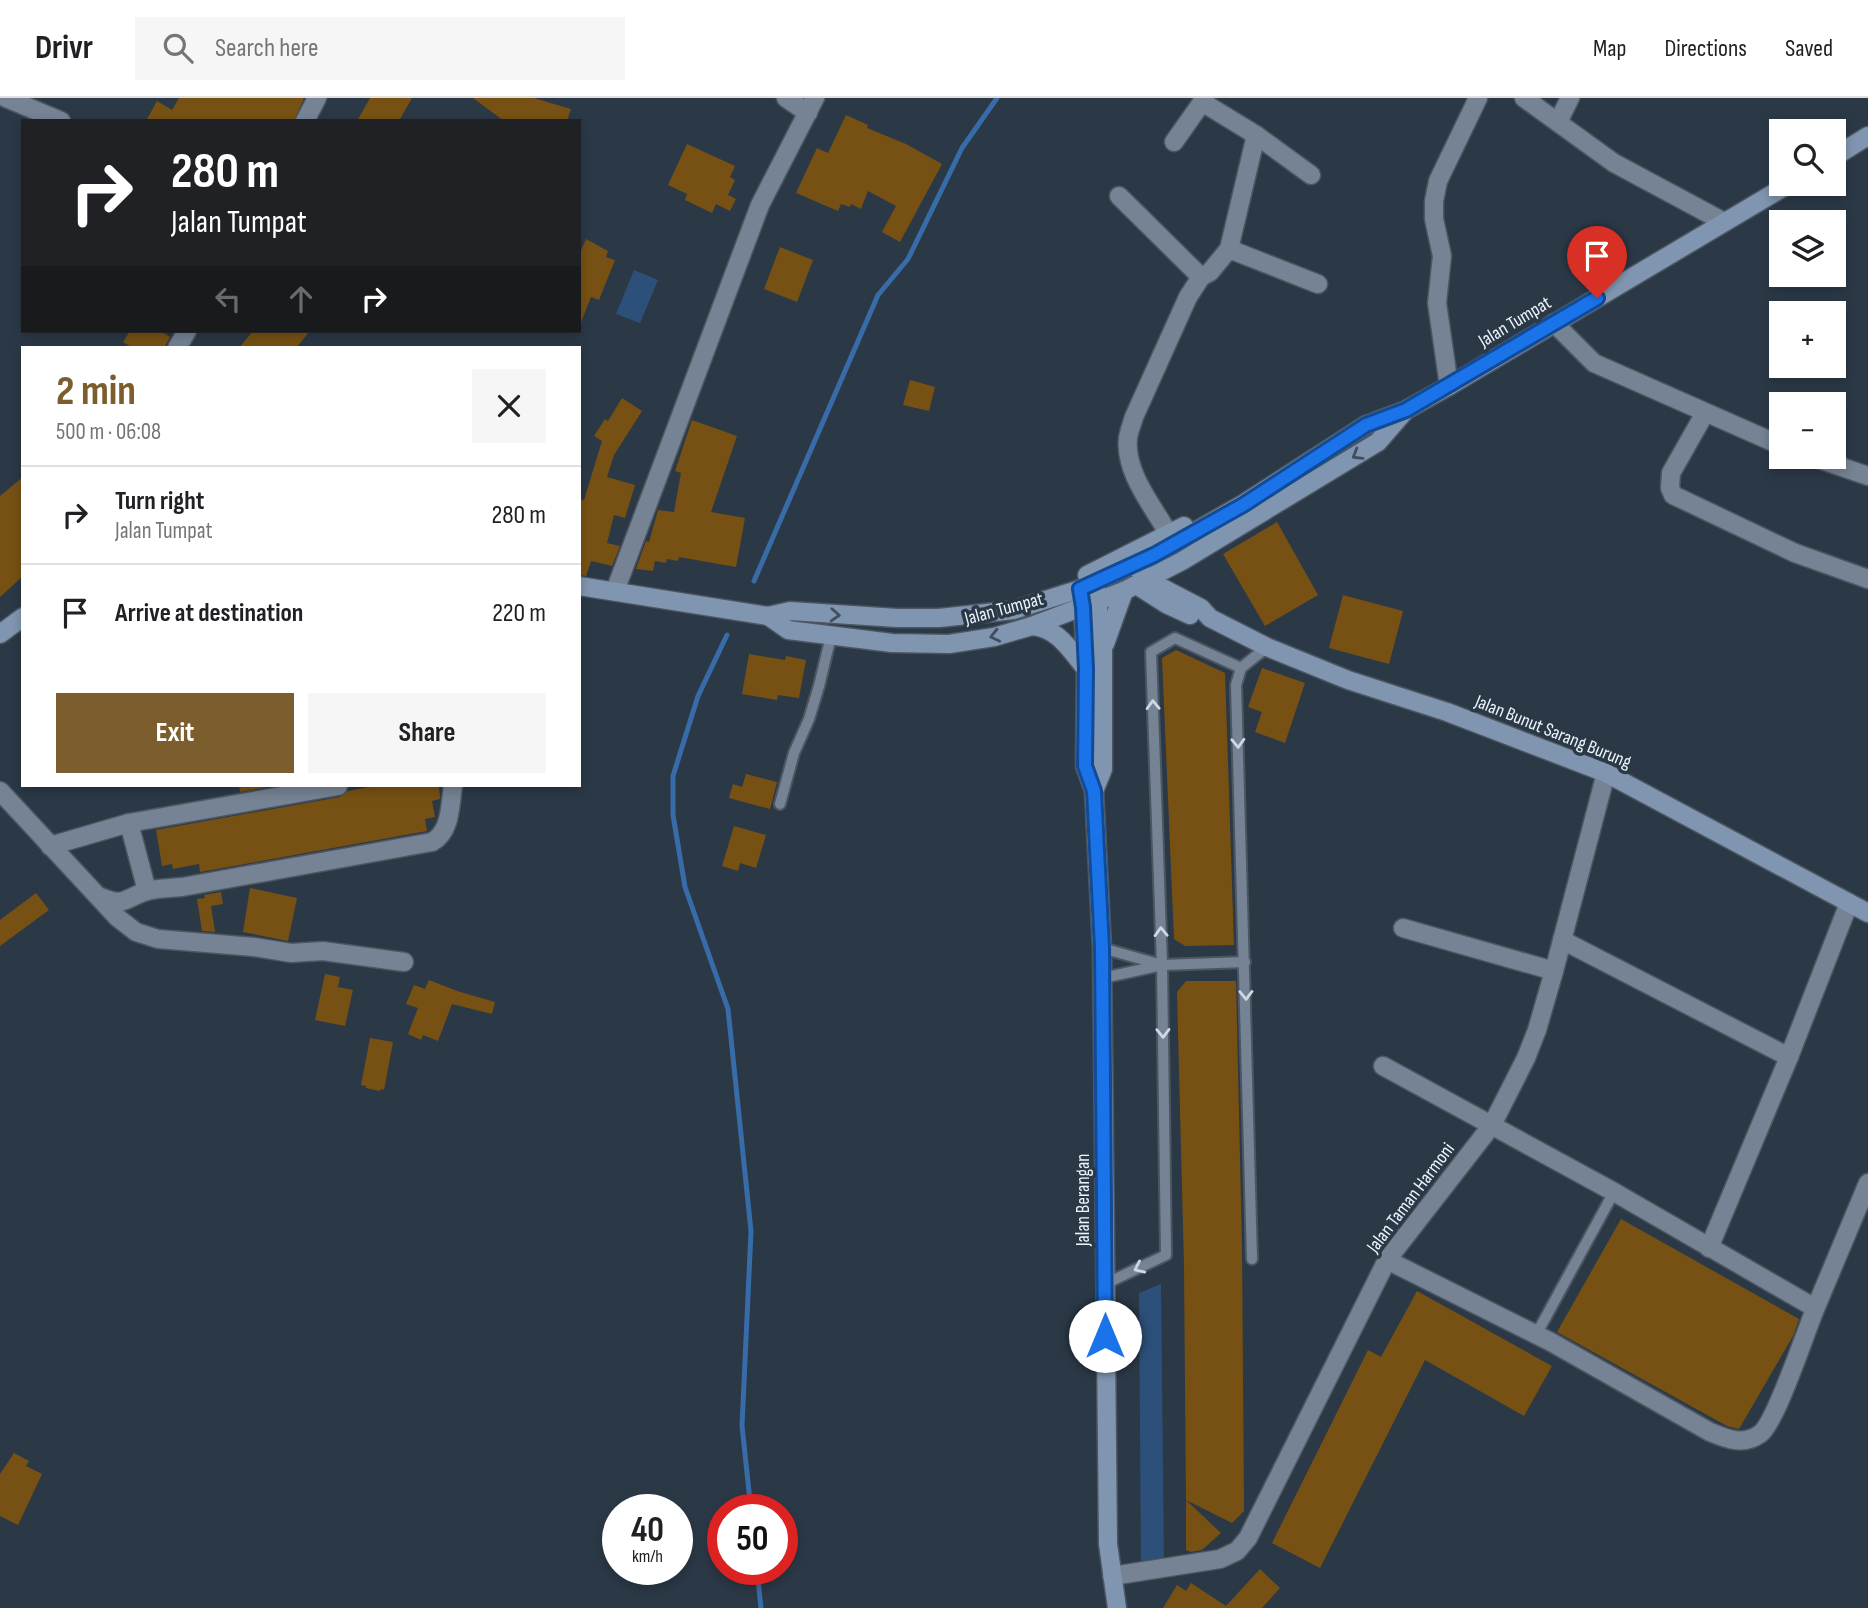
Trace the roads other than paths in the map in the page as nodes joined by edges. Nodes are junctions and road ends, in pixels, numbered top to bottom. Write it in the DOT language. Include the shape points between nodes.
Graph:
graph roads {
  1 [pos="6,98"];
  2 [pos="317,98"];
  3 [pos="786,98"];
  4 [pos="1478,98"];
  5 [pos="1524,98"];
  6 [pos="1570,98"];
  7 [pos="1204,100"];
  8 [pos="811,105"];
  9 [pos="56,119"];
  10 [pos="306,119"];
  11 [pos="1558,122"];
  12 [pos="1256,135"];
  13 [pos="1868,136"];
  14 [pos="1174,142"];
  15 [pos="1846,150"];
  16 [pos="1311,175"];
  17 [pos="1119,196"];
  18 [pos="1769,196"];
  19 [pos="1724,222"];
  20 [pos="1229,249"];
  21 [pos="1201,277"];
  22 [pos="1318,284"];
  23 [pos="1554,323"];
  24 [pos="1449,386"];
  25 [pos="1406,410"];
  26 [pos="1705,413"];
  27 [pos="1769,440"];
  28 [pos="1846,468"];
  29 [pos="1868,476"];
  30 [pos="1243,505"];
  31 [pos="1168,533"];
  32 [pos="1172,566"];
  33 [pos="1129,567"];
  34 [pos="1868,579"];
  35 [pos="1136,585"];
  36 [pos="581,586"];
  37 [pos="615,591"];
  38 [pos="1089,595"];
  39 [pos="1180,598"];
  40 [pos="1014,610"];
  41 [pos="768,616"];
  42 [pos="21,618"];
  43 [pos="1210,618"];
  44 [pos="1032,626"];
  45 [pos="0,634"];
  46 [pos="831,636"];
  47 [pos="1268,647"];
  48 [pos="1103,651"];
  49 [pos="1241,668"];
  50 [pos="1086,669"];
  51 [pos="1606,773"];
  52 [pos="332,787"];
  53 [pos="453,787"];
  54 [pos="0,791"];
  55 [pos="1094,791"];
  56 [pos="780,804"];
  57 [pos="129,823"];
  58 [pos="50,846"];
  59 [pos="147,891"];
  60 [pos="96,895"];
  61 [pos="1849,903"];
  62 [pos="1868,913"];
  63 [pos="1403,928"];
  64 [pos="1562,940"];
  65 [pos="1102,948"];
  66 [pos="404,962"];
  67 [pos="1245,962"];
  68 [pos="1162,965"];
  69 [pos="1554,971"];
  70 [pos="1103,978"];
  71 [pos="1788,1057"];
  72 [pos="1383,1066"];
  73 [pos="1492,1125"];
  74 [pos="1868,1183"];
  75 [pos="1614,1192"];
  76 [pos="1709,1248"];
  77 [pos="1252,1259"];
  78 [pos="1387,1260"];
  79 [pos="1105,1284"];
  80 [pos="1815,1308"];
  81 [pos="1536,1335"];
  82 [pos="1112,1576"];
  83 [pos="1117,1608"];
  1 -- 9 [label="street"];
  2 -- 10 [label="street"];
  3 -- 8 [label="street"];
  4 -- 24 [label="street" via="1438,181 1434,201 1442,256 1437,303"];
  5 -- 11 [label="street"];
  6 -- 11 [label="street"];
  7 -- 12 [label="street"];
  7 -- 14 [label="street"];
  8 -- 37 [label="street" via="760,205"];
  11 -- 19 [label="street" via="1614,163"];
  12 -- 16 [label="street"];
  12 -- 20 [label="street"];
  13 -- 15 [label="main road"];
  17 -- 21 [label="street"];
  18 -- 19 [label="main road, Jalan Tumpat"];
  19 -- 23 [label="main road, Jalan Tumpat"];
  20 -- 21 [label="street"];
  20 -- 22 [label="street"];
  21 -- 31 [label="street" via="1170,333 1128,438 1134,473"];
  23 -- 24 [label="main road, Jalan Tumpat"];
  23 -- 26 [label="street" via="1594,363"];
  24 -- 25 [label="main road, Jalan Tumpat"];
  25 -- 30 [label="main road, Jalan Tumpat" via="1366,425"];
  25 -- 32 [label="main road, Jalan Tumpat, one-way" via="1378,442"];
  26 -- 27 [label="street"];
  26 -- 34 [label="street" via="1671,473 1673,495 1795,553"];
  28 -- 29 [label="street"];
  30 -- 31 [label="main road"];
  30 -- 33 [label="main road, Jalan Tumpat"];
  31 -- 40 [label="main road"];
  32 -- 35 [label="main road, Jalan Tumpat"];
  32 -- 39 [label="main road" via="1172,589"];
  33 -- 35 [label="main road, Jalan Bunut Sarang Burung"];
  33 -- 38 [label="main road, Jalan Tumpat"];
  35 -- 38 [label="main road, Jalan Tumpat"];
  35 -- 39 [label="main road, Jalan Bunut Sarang Burung"];
  35 -- 43 [label="main road, Jalan Bunut Sarang Burung" via="1197,618"];
  35 -- 48 [label="main road"];
  36 -- 37 [label="main road, Jalan Tumpat"];
  37 -- 41 [label="main road, Jalan Tumpat"];
  38 -- 40 [label="main road, Jalan Tumpat"];
  38 -- 44 [label="main road, Jalan Tumpat"];
  38 -- 48 [label="main road, Jalan Berangan"];
  38 -- 50 [label="main road, Jalan Berangan"];
  39 -- 43 [label="main road, Jalan Bunut Sarang Burung"];
  41 -- 40 [label="main road, Jalan Tumpat, one-way" via="790,611 939,618"];
  41 -- 46 [label="main road, Jalan Tumpat" via="788,630"];
  42 -- 45 [label="main road"];
  43 -- 47 [label="main road, Jalan Bunut Sarang Burung"];
  44 -- 46 [label="main road, Jalan Tumpat, one-way" via="948,644"];
  44 -- 50 [label="main road" via="1045,627 1063,641"];
  46 -- 56 [label="lane"];
  47 -- 49 [label="lane"];
  47 -- 51 [label="main road, Jalan Bunut Sarang Burung"];
  48 -- 55 [label="main road, Jalan Berangan" via="1102,769"];
  49 -- 67 [label="lane, one-way" via="1236,685"];
  68 -- 49 [label="lane, one-way" via="1151,652 1175,638"];
  50 -- 55 [label="main road, Jalan Berangan" via="1085,766"];
  51 -- 61 [label="main road, Jalan Bunut Sarang Burung"];
  51 -- 64 [label="street, Jalan Taman Harmoni"];
  52 -- 57 [label="street"];
  53 -- 59 [label="street" via="443,834 432,842"];
  54 -- 58 [label="street"];
  55 -- 65 [label="main road, Jalan Berangan"];
  57 -- 58 [label="street"];
  57 -- 59 [label="street"];
  58 -- 60 [label="street"];
  59 -- 60 [label="street" via="124,903"];
  60 -- 66 [label="street" via="144,936"];
  61 -- 62 [label="main road, Jalan Bunut Sarang Burung"];
  61 -- 71 [label="street"];
  63 -- 69 [label="street"];
  64 -- 69 [label="street, Jalan Taman Harmoni"];
  64 -- 71 [label="street"];
  65 -- 68 [label="lane"];
  65 -- 70 [label="main road, Jalan Berangan"];
  67 -- 68 [label="lane"];
  67 -- 77 [label="lane, one-way"];
  68 -- 70 [label="lane"];
  68 -- 79 [label="lane, one-way" via="1166,1255"];
  69 -- 73 [label="street, Jalan Taman Harmoni" via="1526,1058"];
  70 -- 79 [label="main road, Jalan Berangan"];
  71 -- 76 [label="street"];
  72 -- 73 [label="street"];
  73 -- 75 [label="street"];
  73 -- 78 [label="street, Jalan Taman Harmoni"];
  74 -- 80 [label="street"];
  75 -- 76 [label="street"];
  75 -- 81 [label="lane"];
  76 -- 80 [label="street"];
  78 -- 81 [label="street"];
  78 -- 82 [label="street, Jalan Taman Harmoni" via="1248,1538 1220,1559"];
  79 -- 82 [label="main road, Jalan Berangan"];
  80 -- 81 [label="street" via="1777,1406 1763,1432 1747,1441 1710,1432"];
  82 -- 83 [label="main road, Jalan Berangan"];
}
